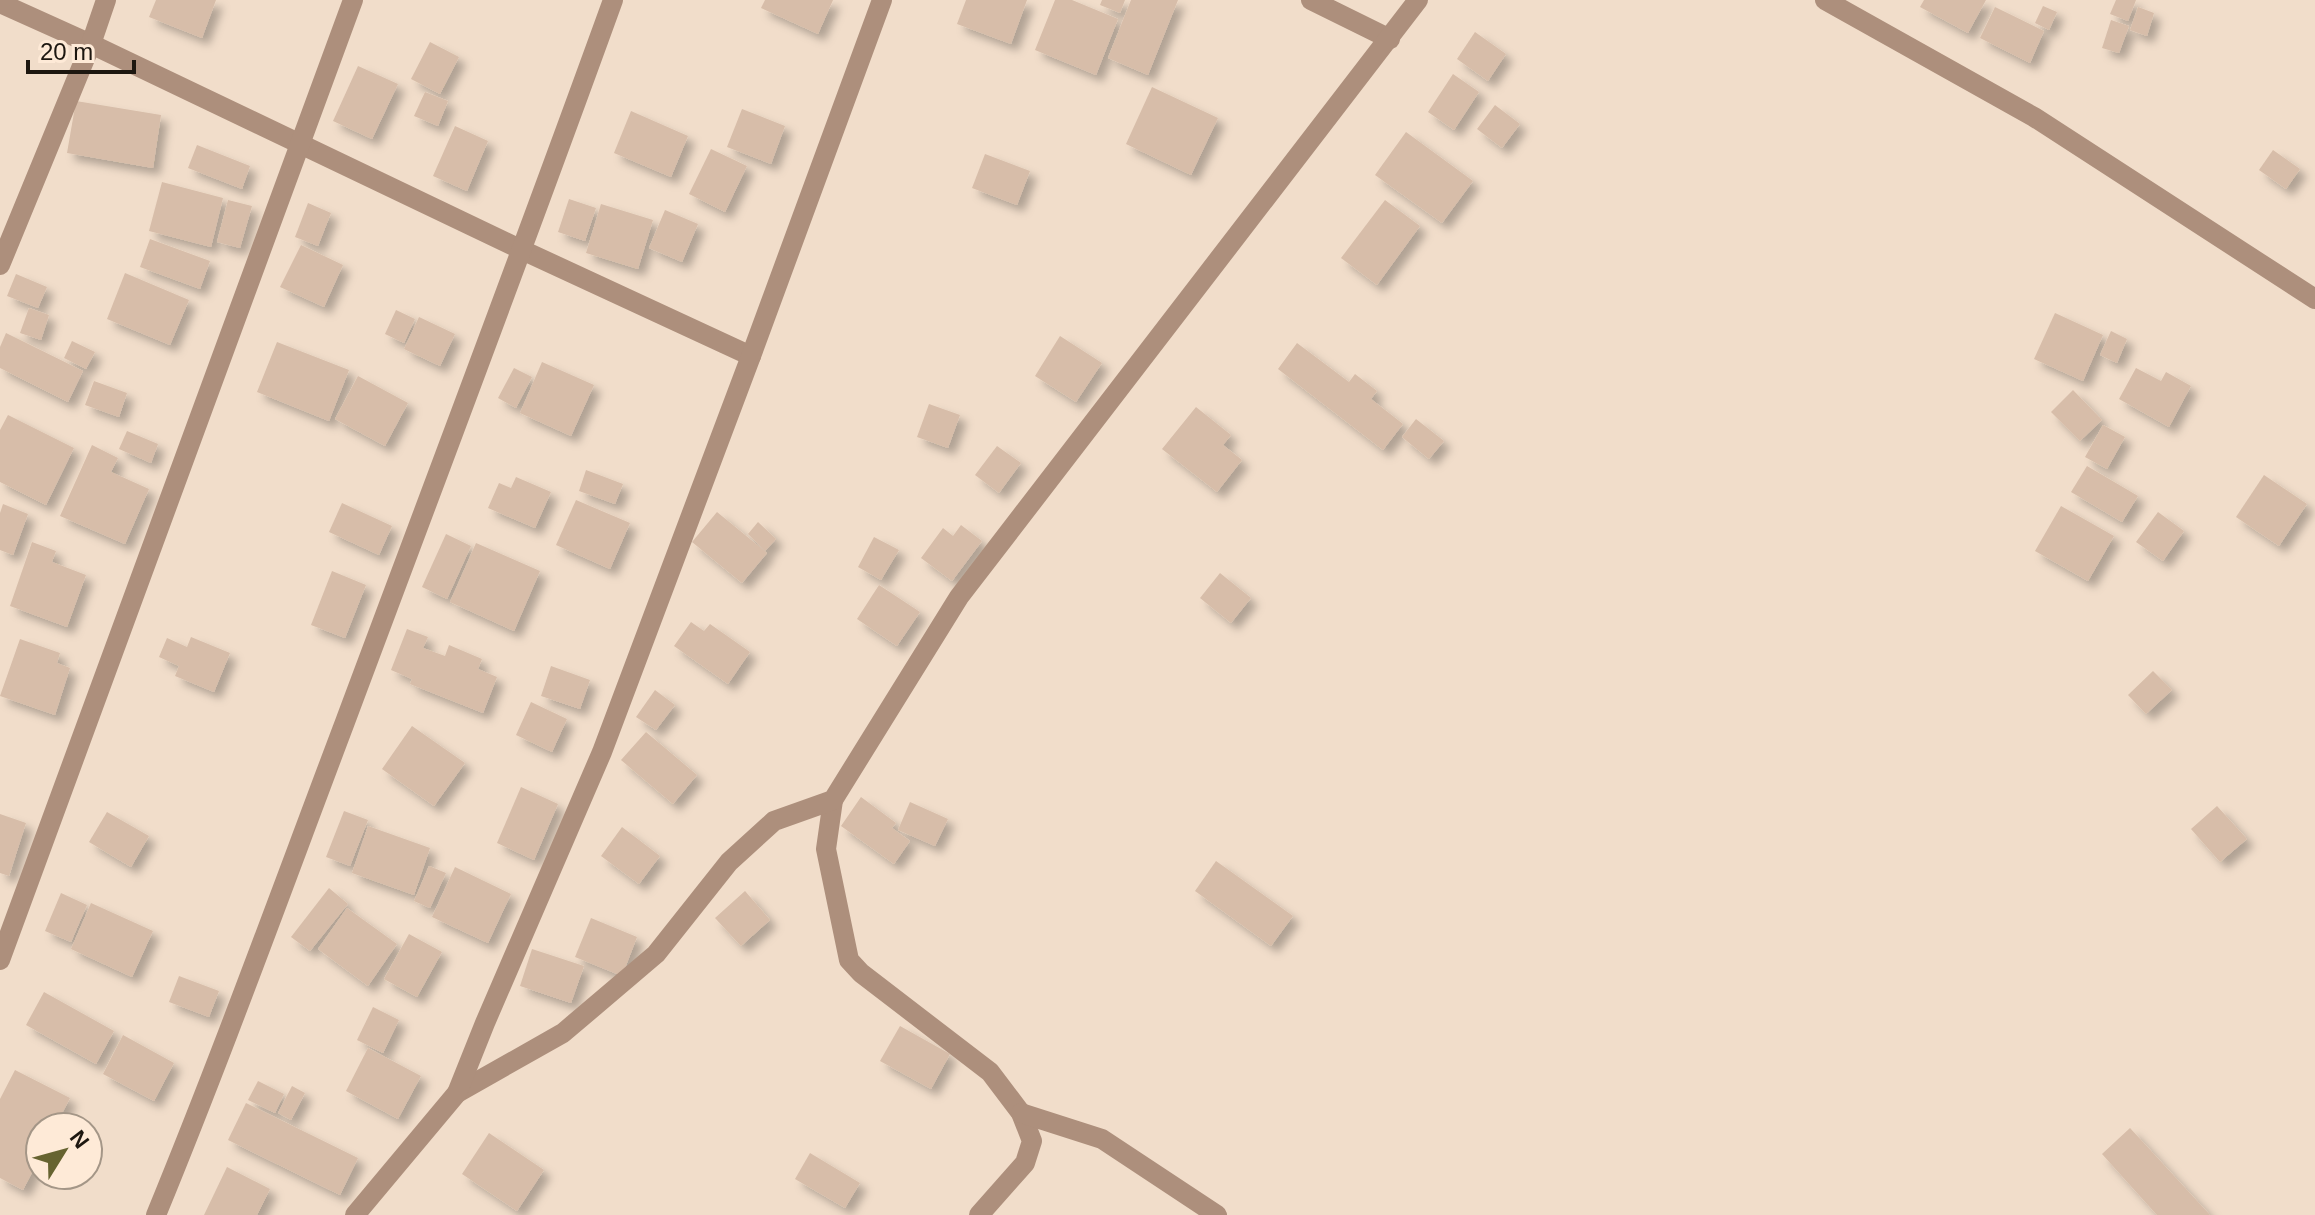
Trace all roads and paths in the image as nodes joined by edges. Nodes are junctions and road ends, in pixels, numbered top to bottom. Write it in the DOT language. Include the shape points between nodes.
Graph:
graph roads {
  1 [pos="106,0"];
  2 [pos="353,0"];
  3 [pos="613,0"];
  4 [pos="882,0"];
  5 [pos="1311,0"];
  6 [pos="1418,0"];
  7 [pos="1825,0"];
  8 [pos="0,3"];
  9 [pos="1390,39"];
  10 [pos="91,44"];
  11 [pos="300,144"];
  12 [pos="522,250"];
  13 [pos="0,265"];
  14 [pos="2315,299"];
  15 [pos="751,356"];
  16 [pos="833,800"];
  17 [pos="0,960"];
  18 [pos="457,1093"];
  19 [pos="1021,1113"];
  20 [pos="156,1215"];
  21 [pos="355,1215"];
  22 [pos="979,1215"];
  23 [pos="1217,1215"];
  1 -- 10 [label="street"];
  2 -- 11 [label="street"];
  3 -- 12 [label="street"];
  4 -- 15 [label="street"];
  5 -- 9 [label="street"];
  6 -- 9 [label="street"];
  7 -- 14 [label="street" via="2034,117"];
  8 -- 10 [label="street"];
  9 -- 16 [label="street" via="959,597"];
  10 -- 11 [label="street"];
  10 -- 13 [label="street"];
  11 -- 12 [label="street"];
  11 -- 17 [label="street"];
  12 -- 15 [label="street"];
  12 -- 20 [label="street"];
  15 -- 18 [label="street" via="602,752"];
  16 -- 18 [label="street" via="774,821 729,862 656,954 563,1033"];
  16 -- 19 [label="street" via="826,849 849,960 990,1072"];
  18 -- 21 [label="street"];
  19 -- 22 [label="street" via="1032,1141 1025,1163"];
  19 -- 23 [label="street" via="1102,1139"];
}
